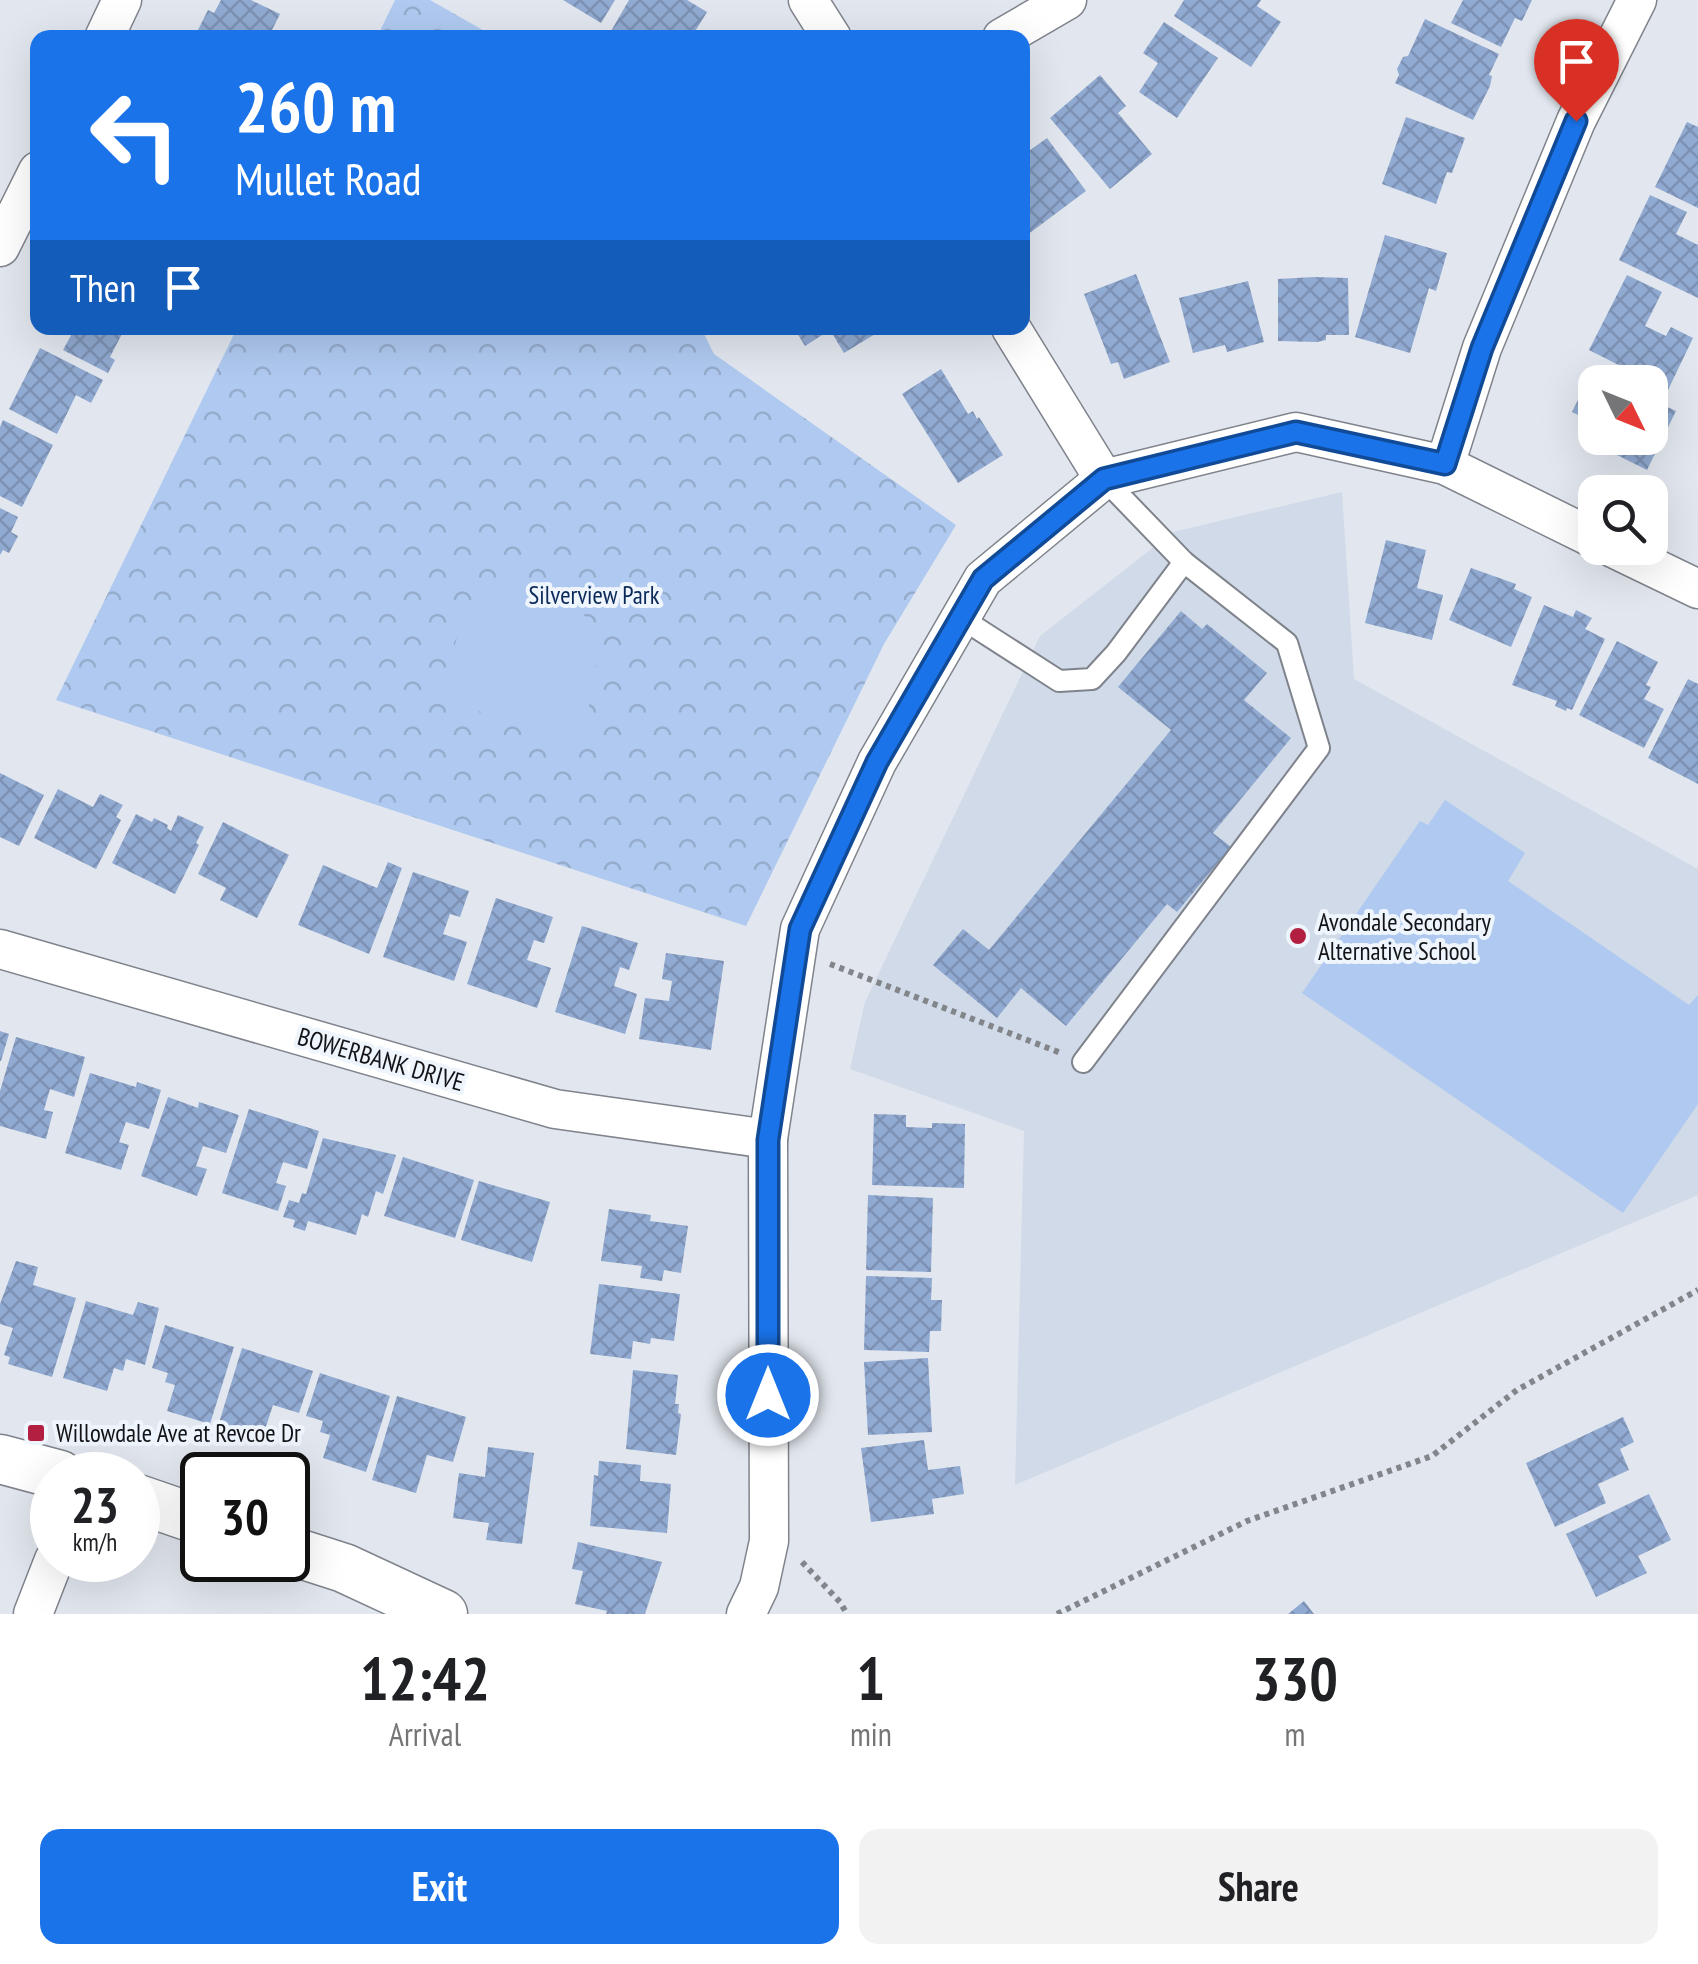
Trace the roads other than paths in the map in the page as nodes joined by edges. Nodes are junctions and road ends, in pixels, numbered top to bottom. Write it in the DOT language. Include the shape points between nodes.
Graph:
graph roads {
  1 [pos="122,0"];
  2 [pos="808,0"];
  3 [pos="1067,0"];
  4 [pos="1636,0"];
  5 [pos="108,30"];
  6 [pos="827,30"];
  7 [pos="1016,30"];
  8 [pos="30,187"];
  9 [pos="0,247"];
  10 [pos="1015,335"];
  11 [pos="1445,464"];
  12 [pos="1104,479"];
  13 [pos="1578,530"];
  14 [pos="1184,562"];
  15 [pos="1647,565"];
  16 [pos="1698,590"];
  17 [pos="961,618"];
  18 [pos="0,949"];
  19 [pos="1083,1062"];
  20 [pos="768,1140"];
  21 [pos="0,1458"];
  22 [pos="30,1466"];
  23 [pos="310,1557"];
  24 [pos="45,1582"];
  25 [pos="33,1614"];
  26 [pos="444,1614"];
  27 [pos="746,1614"];
  1 -- 5 [label="street"];
  2 -- 6 [label="street"];
  3 -- 7 [label="street"];
  4 -- 11 [label="street" via="1576,121 1482,348"];
  8 -- 9 [label="street"];
  10 -- 12 [label="street"];
  11 -- 12 [label="street" via="1296,432"];
  11 -- 13 [label="street"];
  12 -- 14 [label="lane"];
  12 -- 17 [label="street" via="983,579"];
  14 -- 17 [label="lane" via="1092,679 1059,681"];
  14 -- 19 [label="lane" via="1287,642 1318,748"];
  15 -- 16 [label="street"];
  17 -- 20 [label="street" via="877,762 800,929"];
  18 -- 20 [label="street, BOWERBANK DRIVE" via="555,1109"];
  20 -- 27 [label="street" via="768,1541"];
  21 -- 22 [label="street"];
  23 -- 26 [label="street"];
  24 -- 25 [label="street"];
}
